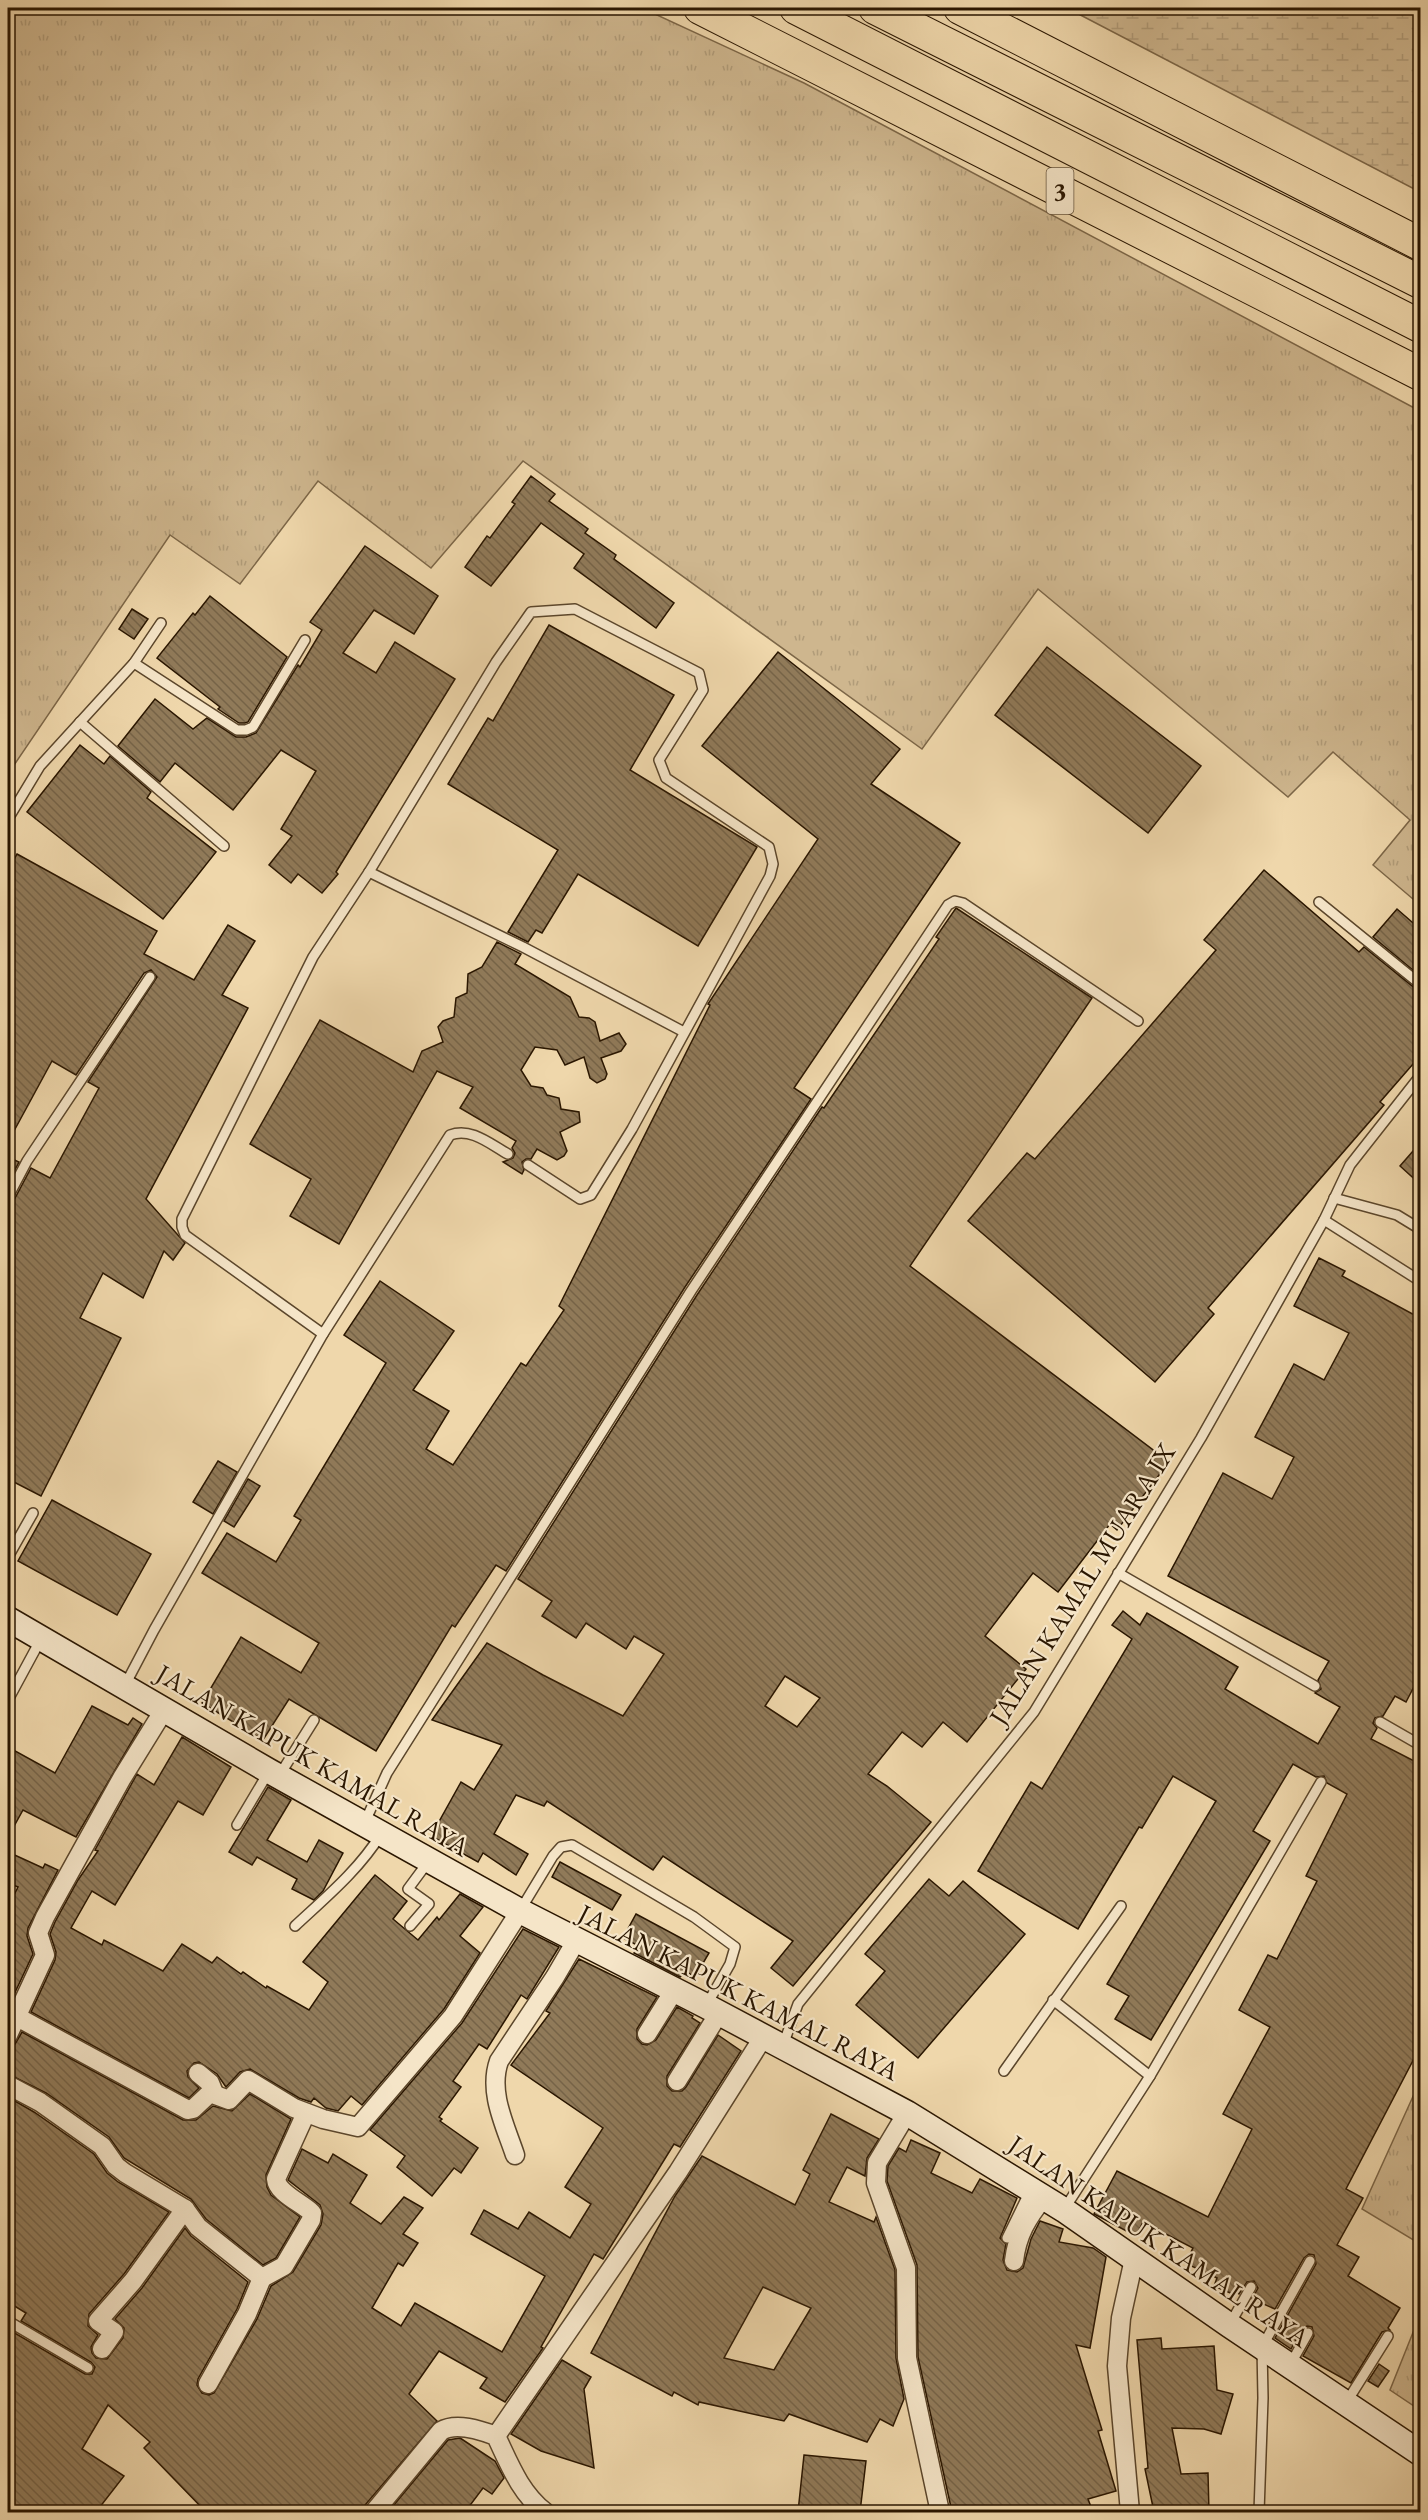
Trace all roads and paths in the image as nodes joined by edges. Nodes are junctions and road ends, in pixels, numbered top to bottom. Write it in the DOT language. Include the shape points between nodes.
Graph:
graph roads {
  1 [pos="700,8"];
  2 [pos="796,8"];
  3 [pos="875,8"];
  4 [pos="960,8"];
  5 [pos="1420,244"];
  6 [pos="1420,282"];
  7 [pos="1420,326"];
  8 [pos="1420,374"];
  9 [pos="161,623"];
  10 [pos="305,640"];
  11 [pos="134,663"];
  12 [pos="80,722"];
  13 [pos="8,819"];
  14 [pos="224,846"];
  15 [pos="369,872"];
  16 [pos="1320,902"];
  17 [pos="150,977"];
  18 [pos="1420,984"];
  19 [pos="1138,1021"];
  20 [pos="684,1032"];
  21 [pos="1420,1076"];
  22 [pos="508,1154"];
  23 [pos="528,1165"];
  24 [pos="8,1197"];
  25 [pos="1334,1198"];
  26 [pos="1324,1220"];
  27 [pos="1420,1229"];
  28 [pos="1420,1281"];
  29 [pos="323,1334"];
  30 [pos="33,1514"];
  31 [pos="8,1557"];
  32 [pos="1119,1573"];
  33 [pos="9,1623"];
  34 [pos="41,1638"];
  35 [pos="1315,1686"];
  36 [pos="124,1688"];
  37 [pos="8,1700"];
  38 [pos="164,1710"];
  39 [pos="314,1720"];
  40 [pos="1380,1722"];
  41 [pos="1420,1745"];
  42 [pos="274,1774"];
  43 [pos="1321,1782"];
  44 [pos="237,1825"];
  45 [pos="372,1830"];
  46 [pos="429,1861"];
  47 [pos="1121,1906"];
  48 [pos="520,1911"];
  49 [pos="296,1926"];
  50 [pos="410,1926"];
  51 [pos="576,1941"];
  52 [pos="675,1989"];
  53 [pos="1053,2000"];
  54 [pos="713,2009"];
  55 [pos="12,2015"];
  56 [pos="647,2034"];
  57 [pos="8,2035"];
  58 [pos="773,2041"];
  59 [pos="1004,2071"];
  60 [pos="198,2073"];
  61 [pos="1150,2076"];
  62 [pos="677,2082"];
  63 [pos="8,2085"];
  64 [pos="214,2093"];
  65 [pos="306,2113"];
  66 [pos="907,2113"];
  67 [pos="515,2155"];
  68 [pos="1046,2199"];
  69 [pos="185,2209"];
  70 [pos="1007,2238"];
  71 [pos="1134,2259"];
  72 [pos="1014,2261"];
  73 [pos="1310,2261"];
  74 [pos="261,2278"];
  75 [pos="1251,2287"];
  76 [pos="8,2321"];
  77 [pos="1229,2325"];
  78 [pos="1308,2333"];
  79 [pos="1388,2336"];
  80 [pos="1262,2347"];
  81 [pos="102,2349"];
  82 [pos="1289,2366"];
  83 [pos="88,2368"];
  84 [pos="208,2384"];
  85 [pos="1346,2403"];
  86 [pos="496,2436"];
  87 [pos="1420,2453"];
  88 [pos="374,2512"];
  89 [pos="545,2512"];
  90 [pos="940,2512"];
  91 [pos="1130,2512"];
  92 [pos="1259,2512"];
  1 -- 8 [label="highway, 3"];
  2 -- 7 [label="highway, 3"];
  3 -- 6 [label="highway"];
  4 -- 5 [label="highway"];
  9 -- 11 [label="lane"];
  10 -- 11 [label="lane" via="253,727 246,730 237,730"];
  11 -- 12 [label="lane"];
  12 -- 13 [label="lane" via="40,766"];
  12 -- 14 [label="lane"];
  15 -- 20 [label="lane" via="523,946"];
  15 -- 20 [label="lane" via="496,662 531,612 575,609 699,673 703,690 659,760 666,778 769,847 772,853 770,876"];
  15 -- 29 [label="lane" via="313,957 182,1219 185,1235"];
  16 -- 18 [label="lane"];
  17 -- 24 [label="lane" via="27,1161"];
  19 -- 45 [label="lane" via="963,903 955,901 948,905 685,1301 387,1773"];
  20 -- 23 [label="lane" via="591,1196 580,1199"];
  21 -- 25 [label="lane, JALAN KAMAL MUARA IX" via="1350,1165"];
  22 -- 29 [label="lane" via="471,1133 459,1131 450,1135"];
  25 -- 26 [label="lane, JALAN KAMAL MUARA IX"];
  25 -- 27 [label="lane" via="1397,1215"];
  26 -- 28 [label="lane"];
  26 -- 32 [label="lane, JALAN KAMAL MUARA IX" via="1201,1438"];
  29 -- 36 [label="lane"];
  30 -- 31 [label="lane"];
  32 -- 35 [label="lane"];
  32 -- 58 [label="lane, JALAN KAMAL MUARA IX" via="1034,1712 798,2004"];
  33 -- 34 [label="main road, JALAN KAPUK KAMAL RAYA"];
  34 -- 36 [label="main road, JALAN KAPUK KAMAL RAYA"];
  34 -- 37 [label="lane"];
  36 -- 38 [label="main road, JALAN KAPUK KAMAL RAYA"];
  38 -- 42 [label="main road, JALAN KAPUK KAMAL RAYA"];
  38 -- 55 [label="street" via="45,1917 38,1933 45,1955"];
  39 -- 42 [label="lane"];
  40 -- 41 [label="lane"];
  42 -- 44 [label="lane"];
  42 -- 45 [label="main road, JALAN KAPUK KAMAL RAYA"];
  43 -- 61 [label="lane"];
  45 -- 46 [label="main road, JALAN KAPUK KAMAL RAYA"];
  45 -- 49 [label="lane" via="372,1850"];
  46 -- 48 [label="main road, JALAN KAPUK KAMAL RAYA"];
  46 -- 50 [label="lane" via="408,1889 429,1904"];
  47 -- 53 [label="lane"];
  48 -- 51 [label="main road, JALAN KAPUK KAMAL RAYA"];
  48 -- 54 [label="lane" via="553,1856 561,1847 572,1845 694,1917 735,1947"];
  48 -- 65 [label="street" via="453,2016 358,2127"];
  51 -- 52 [label="main road, JALAN KAPUK KAMAL RAYA"];
  51 -- 67 [label="street" via="499,2061 494,2075 497,2101"];
  52 -- 54 [label="main road, JALAN KAPUK KAMAL RAYA"];
  52 -- 56 [label="street"];
  53 -- 59 [label="lane"];
  53 -- 61 [label="lane"];
  54 -- 58 [label="main road, JALAN KAPUK KAMAL RAYA"];
  54 -- 62 [label="street"];
  55 -- 57 [label="street"];
  55 -- 64 [label="street" via="188,2110"];
  58 -- 66 [label="main road, JALAN KAPUK KAMAL RAYA"];
  58 -- 86 [label="street"];
  60 -- 64 [label="street" via="210,2083"];
  61 -- 68 [label="lane"];
  63 -- 69 [label="street" via="40,2102 102,2146 125,2173"];
  64 -- 65 [label="street" via="229,2100 251,2080"];
  65 -- 74 [label="street" via="276,2184 312,2213 311,2220 284,2266"];
  66 -- 68 [label="main road, JALAN KAPUK KAMAL RAYA"];
  66 -- 90 [label="street" via="877,2163 876,2182 906,2268 907,2358"];
  68 -- 70 [label="lane"];
  68 -- 71 [label="main road, JALAN KAPUK KAMAL RAYA"];
  68 -- 72 [label="street" via="1021,2230"];
  69 -- 74 [label="street" via="198,2227"];
  69 -- 81 [label="street" via="133,2281 98,2321 114,2332"];
  71 -- 77 [label="main road, JALAN KAPUK KAMAL RAYA"];
  71 -- 91 [label="street" via="1121,2318 1117,2366"];
  73 -- 80 [label="lane"];
  74 -- 84 [label="street"];
  75 -- 77 [label="lane"];
  76 -- 83 [label="lane"];
  77 -- 80 [label="main road, JALAN KAPUK KAMAL RAYA"];
  78 -- 82 [label="lane"];
  79 -- 85 [label="lane"];
  80 -- 82 [label="main road, JALAN KAPUK KAMAL RAYA"];
  80 -- 92 [label="lane"];
  82 -- 85 [label="main road, JALAN KAPUK KAMAL RAYA"];
  85 -- 87 [label="main road, JALAN KAPUK KAMAL RAYA"];
  86 -- 88 [label="street" via="478,2429 443,2429"];
  86 -- 89 [label="street" via="517,2480"];
}
